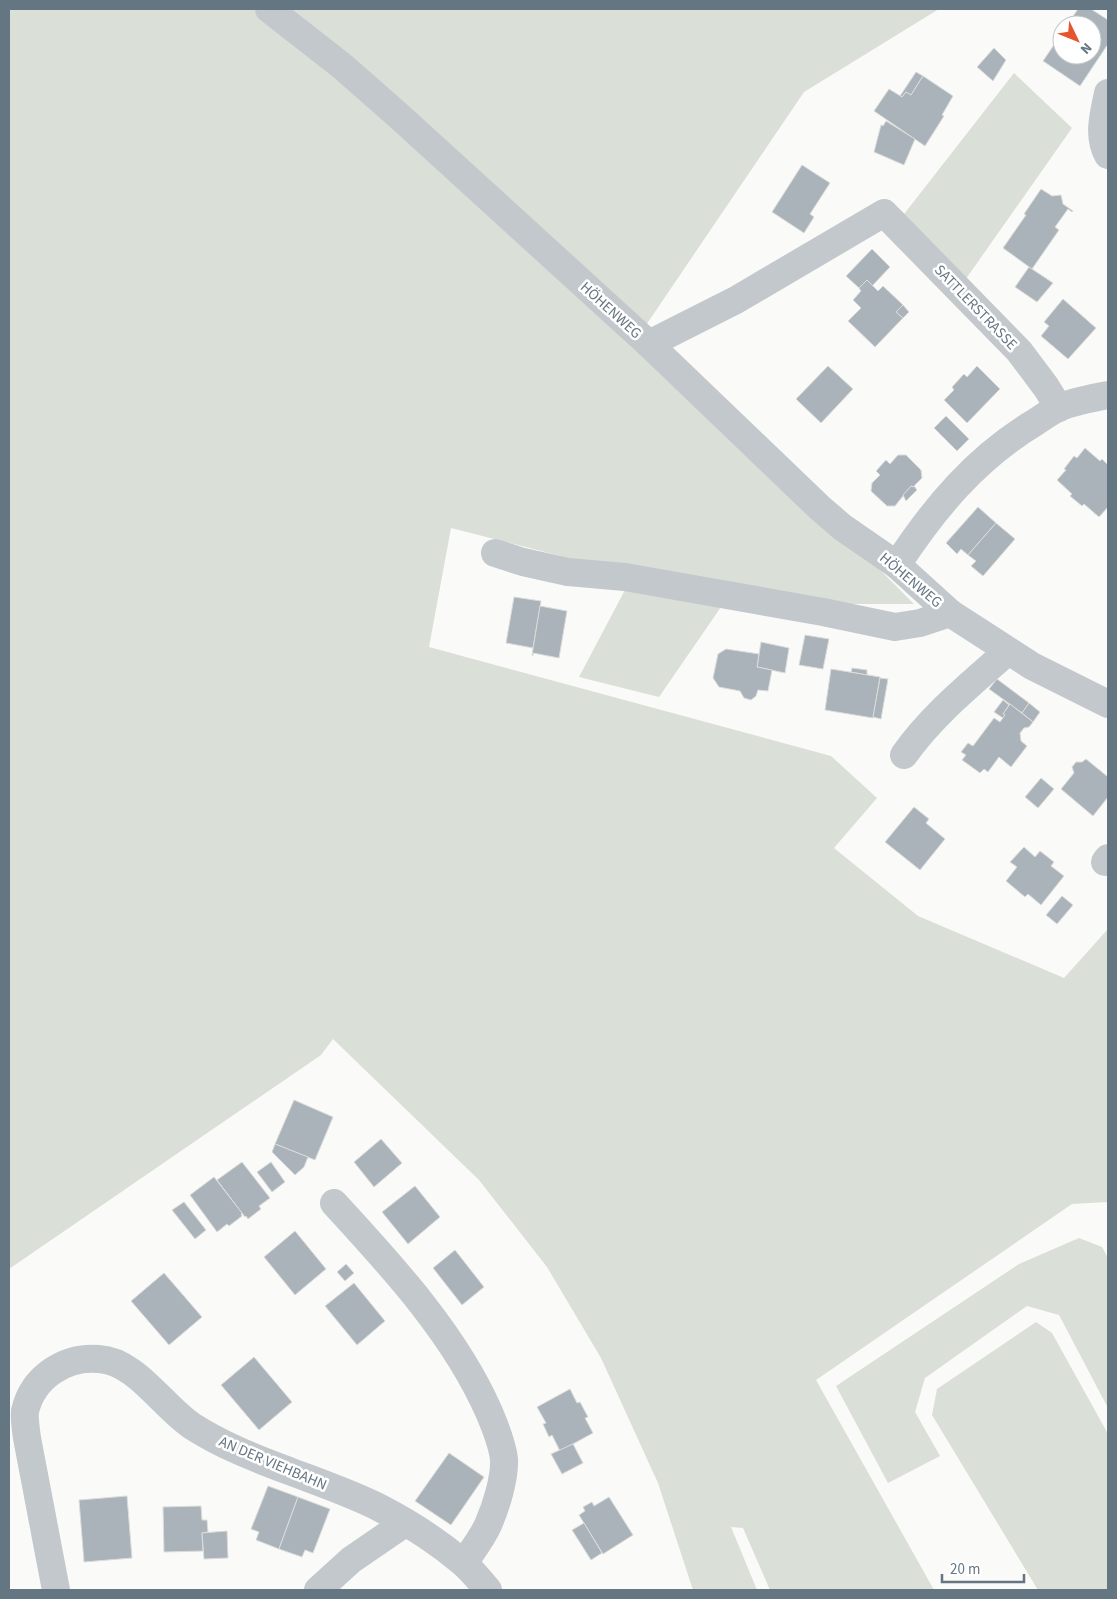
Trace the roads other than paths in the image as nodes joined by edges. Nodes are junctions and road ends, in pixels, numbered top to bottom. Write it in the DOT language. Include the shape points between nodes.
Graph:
graph roads {
  1 [pos="269,9"];
  2 [pos="1108,93"];
  3 [pos="1108,155"];
  4 [pos="648,344"];
  5 [pos="1108,395"];
  6 [pos="1059,408"];
  7 [pos="495,554"];
  8 [pos="897,565"];
  9 [pos="950,613"];
  10 [pos="1008,651"];
  11 [pos="1108,704"];
  12 [pos="904,755"];
  13 [pos="334,1203"];
  14 [pos="405,1523"];
  15 [pos="464,1563"];
  16 [pos="56,1590"];
  17 [pos="318,1590"];
  18 [pos="488,1590"];
  1 -- 4 [label="street, HÖHENWEG" via="356,79"];
  2 -- 3 [label="street" via="1102,138"];
  4 -- 6 [label="street, SATTLERSTRASSE" via="736,300 884,213 1019,351"];
  4 -- 8 [label="street, HÖHENWEG" via="820,508"];
  5 -- 6 [label="street"];
  6 -- 8 [label="street" via="1002,444 972,470 929,518"];
  7 -- 9 [label="street, HÖHENWEG" via="568,572 625,577 895,627 920,624"];
  8 -- 9 [label="street, HÖHENWEG"];
  9 -- 10 [label="street, HÖHENWEG"];
  10 -- 11 [label="street, HÖHENWEG"];
  10 -- 12 [label="street" via="933,718"];
  13 -- 15 [label="street" via="411,1290 452,1345 481,1393 496,1426 504,1459 500,1488 488,1526"];
  14 -- 15 [label="street, AN DER VIEHBAHN"];
  14 -- 16 [label="street, AN DER VIEHBAHN" via="379,1508 235,1450 192,1426 121,1366 101,1358 80,1358 45,1375 25,1412"];
  14 -- 17 [label="street" via="351,1560"];
  15 -- 18 [label="street, AN DER VIEHBAHN"];
}
